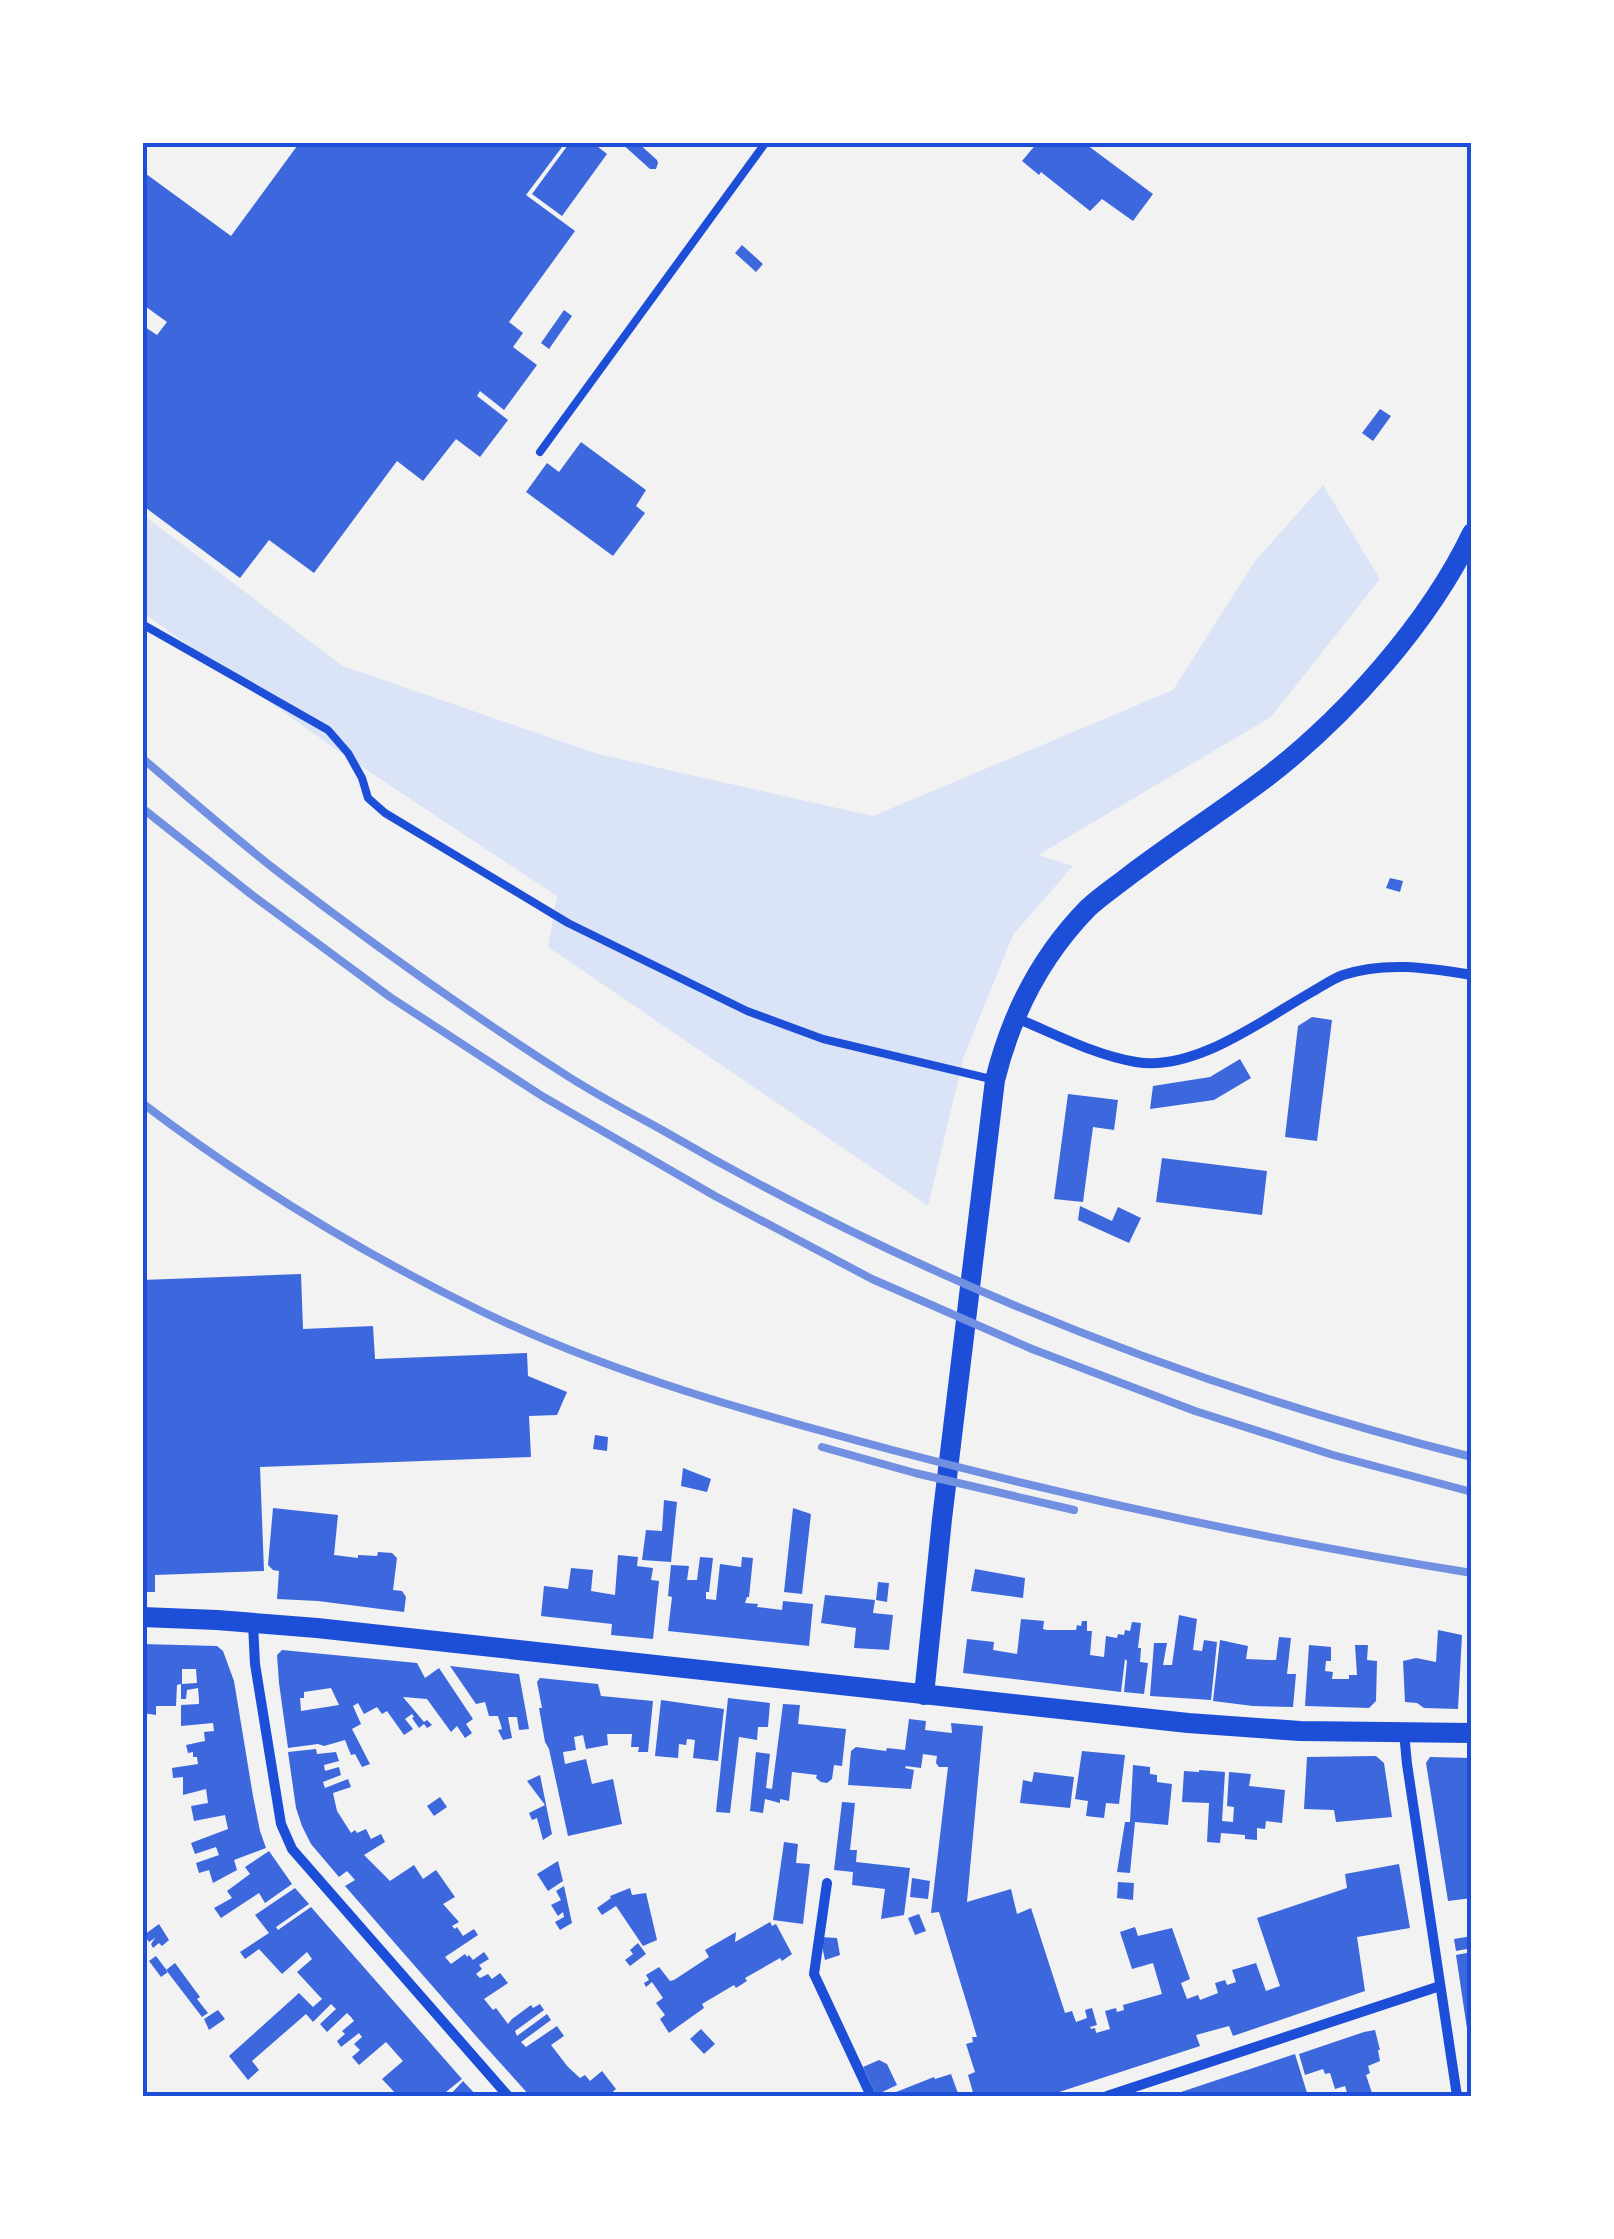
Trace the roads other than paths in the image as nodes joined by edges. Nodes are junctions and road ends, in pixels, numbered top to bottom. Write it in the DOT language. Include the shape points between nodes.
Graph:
graph roads {
  1 [pos="766,142"];
  2 [pos="540,452"];
  3 [pos="1472,533"];
  4 [pos="142,624"];
  5 [pos="1472,975"];
  6 [pos="1014,1016"];
  7 [pos="994,1080"];
  8 [pos="142,1618"];
  9 [pos="253,1623"];
  10 [pos="924,1695"];
  11 [pos="1404,1732"];
  12 [pos="1472,1733"];
  13 [pos="827,1883"];
  14 [pos="1440,1986"];
  15 [pos="508,2096"];
  16 [pos="871,2096"];
  17 [pos="1106,2096"];
  18 [pos="1457,2096"];
  1 -- 2 [label="lane"];
  3 -- 6 [label="main road" via="1416,624 1369,682 1267,777 1092,905 1044,962"];
  4 -- 7 [label="lane" via="328,730 348,753 368,798 385,813 568,922 747,1010 823,1039"];
  5 -- 6 [label="street" via="1384,966 1340,976 1215,1048 1176,1060 1138,1062"];
  6 -- 7 [label="main road"];
  7 -- 10 [label="main road"];
  8 -- 9 [label="main road"];
  9 -- 10 [label="main road"];
  9 -- 15 [label="street" via="281,1824 292,1849"];
  10 -- 11 [label="main road" via="1203,1725"];
  11 -- 12 [label="main road"];
  11 -- 14 [label="street"];
  13 -- 16 [label="street" via="814,1974"];
  14 -- 17 [label="street"];
  14 -- 18 [label="street"];
}
